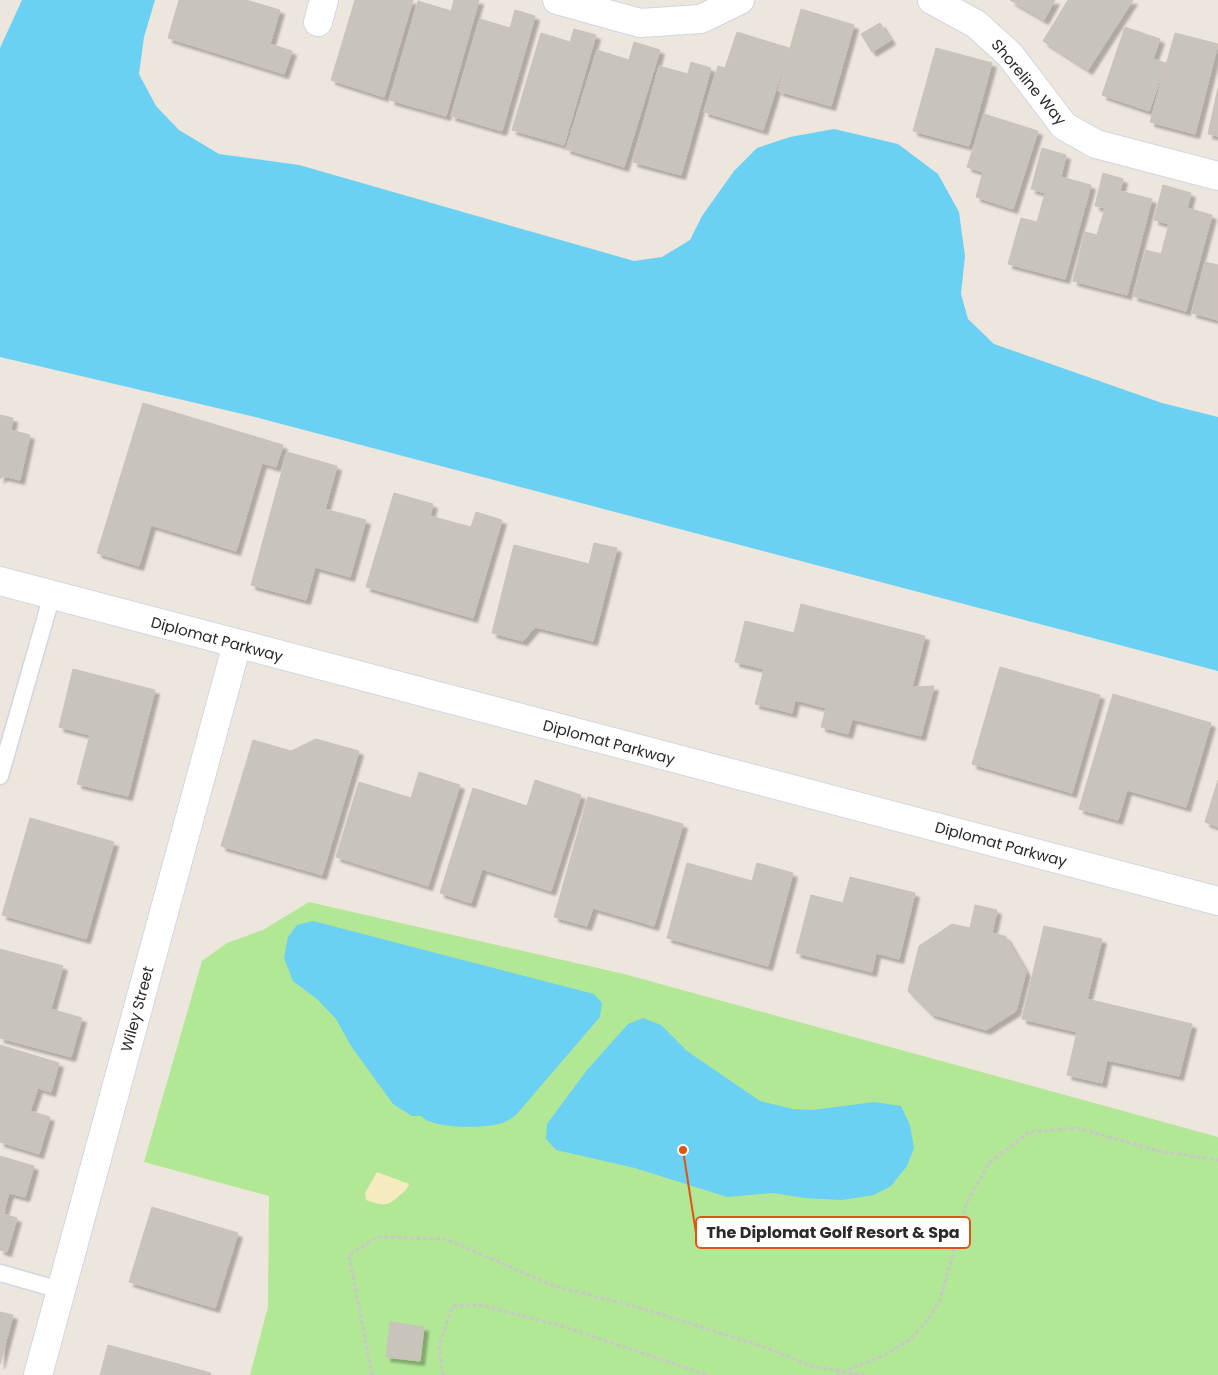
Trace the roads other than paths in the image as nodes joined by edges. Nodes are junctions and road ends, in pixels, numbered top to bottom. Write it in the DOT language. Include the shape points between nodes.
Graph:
graph roads {
  1 [pos="557,0"];
  2 [pos="740,0"];
  3 [pos="932,0"];
  4 [pos="1218,176"];
  5 [pos="0,581"];
  6 [pos="52,595"];
  7 [pos="237,644"];
  8 [pos="0,776"];
  9 [pos="1218,902"];
  10 [pos="0,1273"];
  11 [pos="60,1290"];
  12 [pos="38,1375"];
  1 -- 2 [label="street" via="640,23 701,19"];
  3 -- 4 [label="street, Shoreline Way" via="976,24 1010,55 1064,126 1096,144"];
  5 -- 6 [label="street, Diplomat Parkway"];
  6 -- 7 [label="street, Diplomat Parkway"];
  6 -- 8 [label="lane"];
  7 -- 9 [label="street, Diplomat Parkway"];
  7 -- 11 [label="street, Wiley Street"];
  10 -- 11 [label="lane"];
  11 -- 12 [label="street, Wiley Street"];
}
